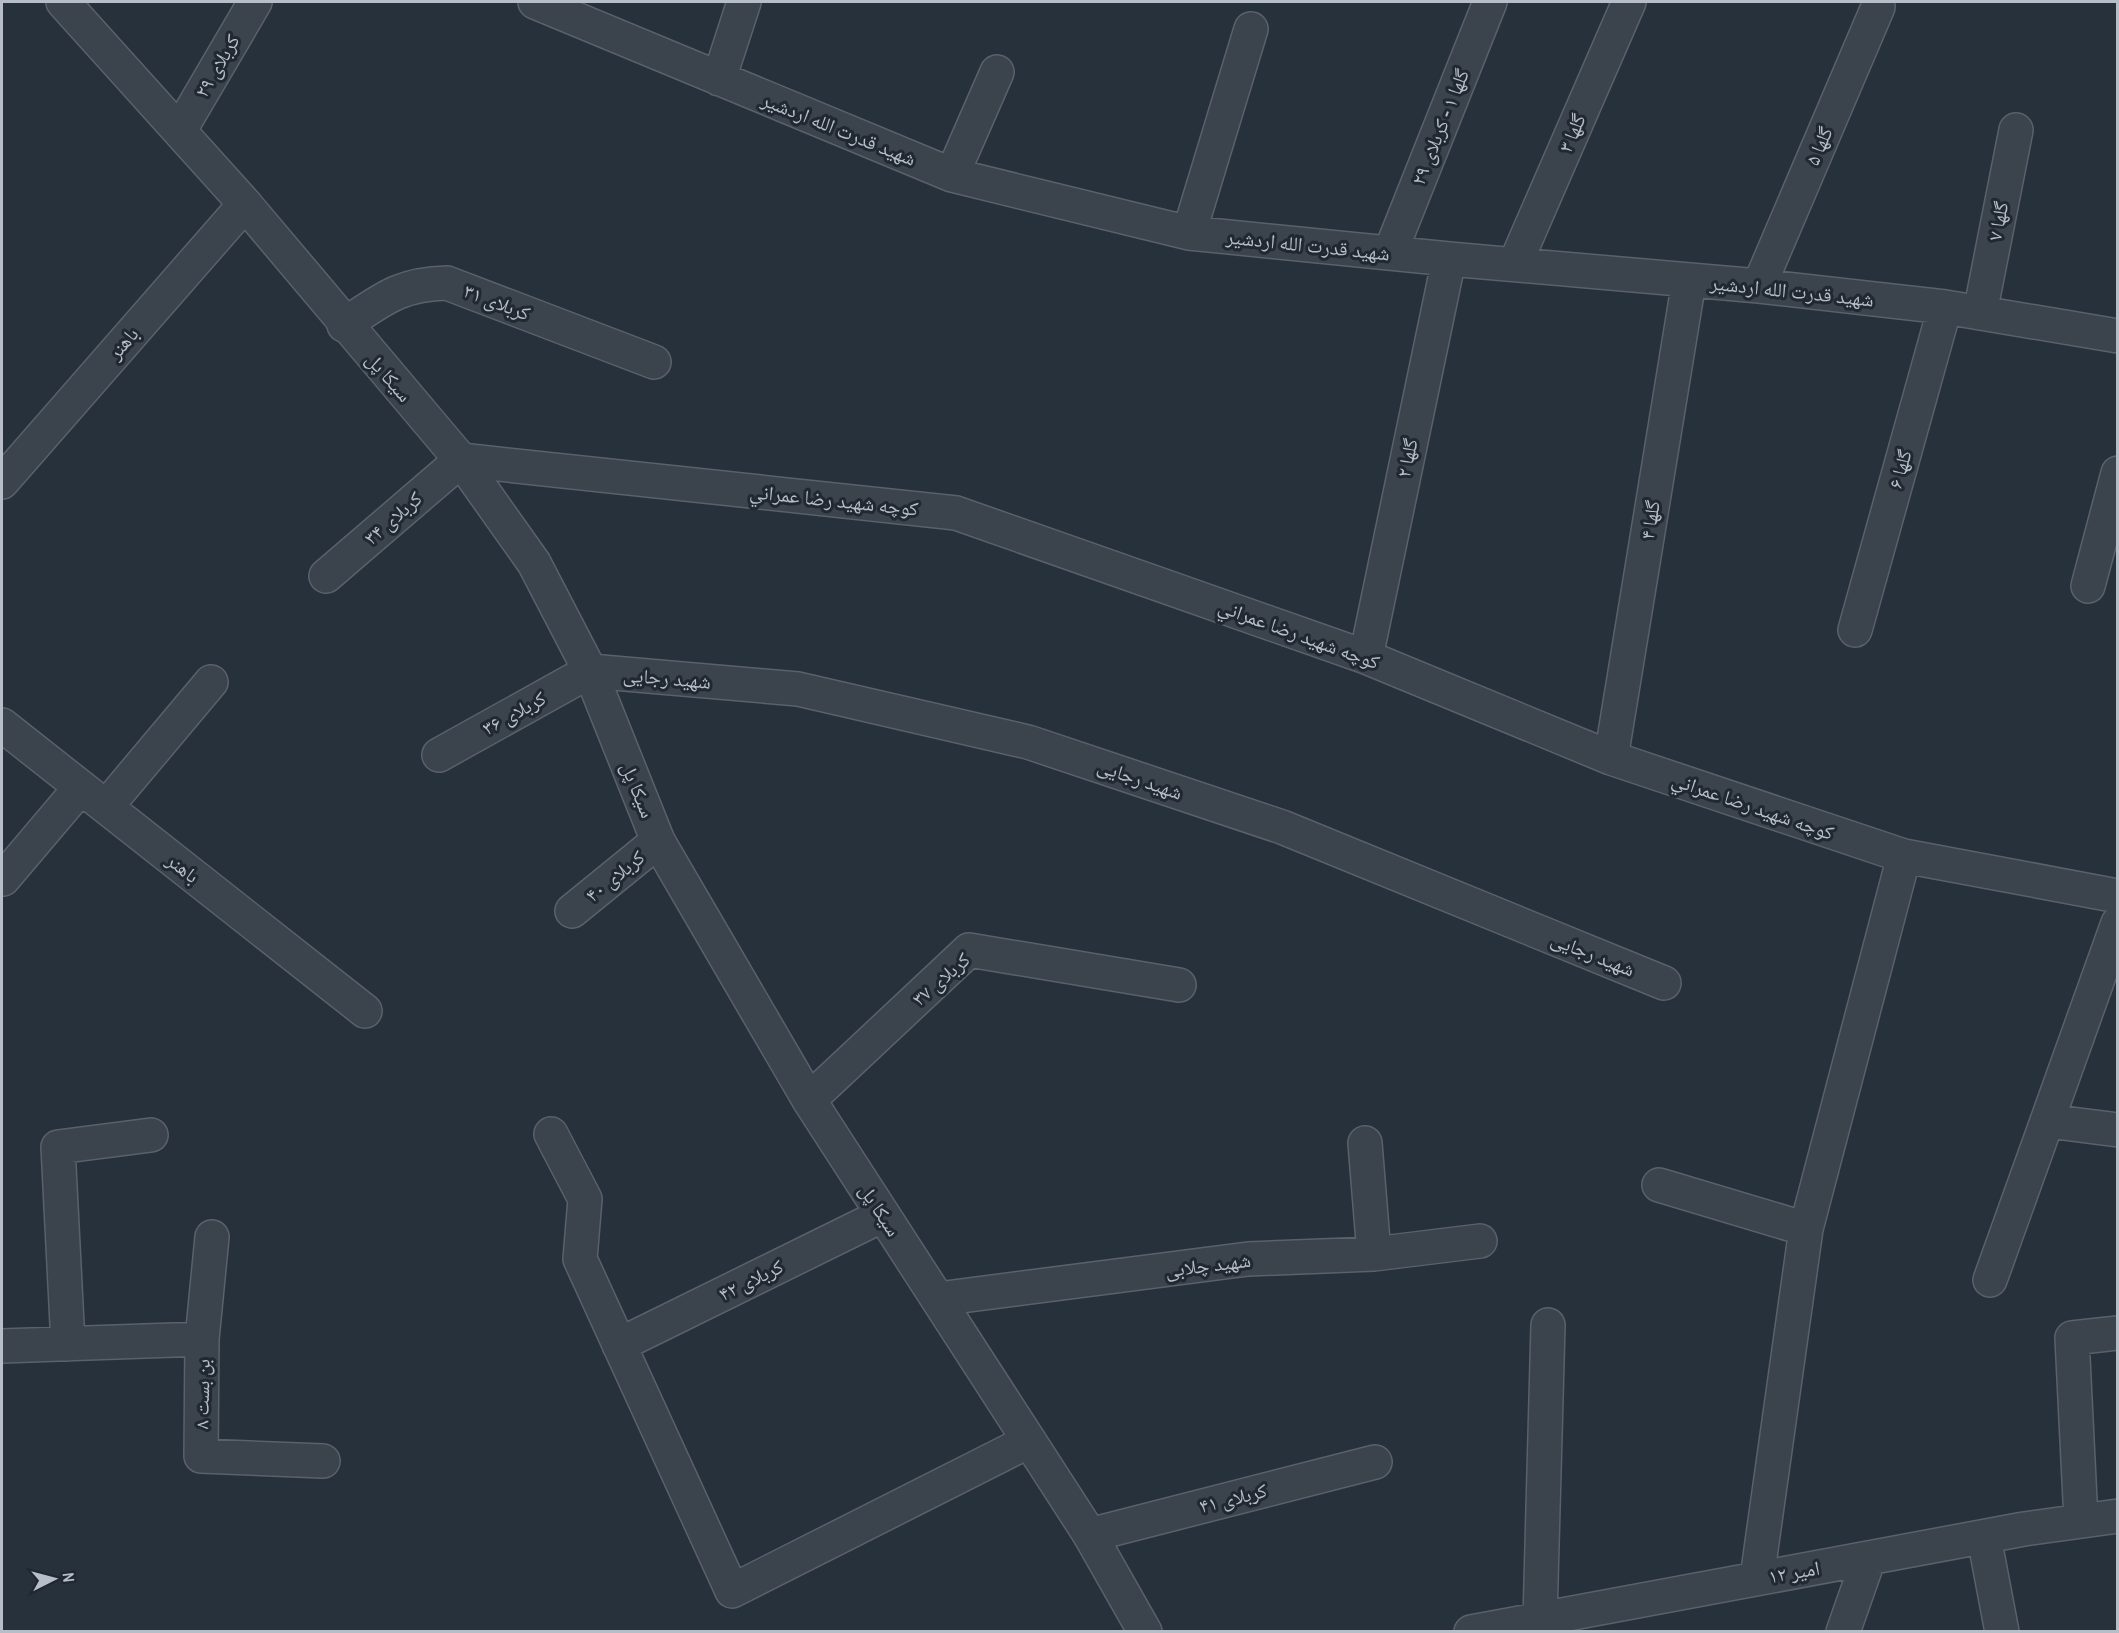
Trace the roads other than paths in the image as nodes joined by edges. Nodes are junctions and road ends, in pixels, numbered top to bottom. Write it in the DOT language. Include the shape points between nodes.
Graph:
graph roads {
  1 [pos="63,2"];
  2 [pos="255,2"];
  3 [pos="535,2"];
  4 [pos="744,2"];
  5 [pos="1490,2"];
  6 [pos="1629,2"];
  7 [pos="1878,7"];
  8 [pos="1251,29"];
  9 [pos="997,72"];
  10 [pos="719,79"];
  11 [pos="180,130"];
  12 [pos="2016,130"];
  13 [pos="952,175"];
  14 [pos="245,204"];
  15 [pos="1189,233"];
  16 [pos="1390,253"];
  17 [pos="1449,260"];
  18 [pos="1515,264"];
  19 [pos="1689,281"];
  20 [pos="1760,286"];
  21 [pos="1945,307"];
  22 [pos="1980,313"];
  23 [pos="344,325"];
  24 [pos="2118,336"];
  25 [pos="654,362"];
  26 [pos="460,460"];
  27 [pos="2118,473"];
  28 [pos="2,482"];
  29 [pos="326,576"];
  30 [pos="2088,586"];
  31 [pos="1855,630"];
  32 [pos="1366,657"];
  33 [pos="590,671"];
  34 [pos="211,682"];
  35 [pos="2,725"];
  36 [pos="439,755"];
  37 [pos="1611,758"];
  38 [pos="81,788"];
  39 [pos="106,807"];
  40 [pos="658,841"];
  41 [pos="1904,856"];
  42 [pos="3,879"];
  43 [pos="2118,896"];
  44 [pos="572,911"];
  45 [pos="2118,923"];
  46 [pos="1664,983"];
  47 [pos="1179,985"];
  48 [pos="365,1011"];
  49 [pos="809,1100"];
  50 [pos="2048,1121"];
  51 [pos="2118,1130"];
  52 [pos="550,1134"];
  53 [pos="151,1135"];
  54 [pos="1365,1143"];
  55 [pos="1659,1185"];
  56 [pos="883,1215"];
  57 [pos="1806,1229"];
  58 [pos="212,1236"];
  59 [pos="1480,1241"];
  60 [pos="1374,1254"];
  61 [pos="1990,1280"];
  62 [pos="938,1299"];
  63 [pos="1548,1325"];
  64 [pos="2118,1333"];
  65 [pos="202,1339"];
  66 [pos="68,1344"];
  67 [pos="619,1345"];
  68 [pos="2,1346"];
  69 [pos="1029,1441"];
  70 [pos="323,1461"];
  71 [pos="1375,1462"];
  72 [pos="2118,1516"];
  73 [pos="2081,1521"];
  74 [pos="1090,1535"];
  75 [pos="1984,1537"];
  76 [pos="1869,1558"];
  77 [pos="1758,1578"];
  78 [pos="1542,1625"];
  79 [pos="1136,1628"];
  80 [pos="1471,1632"];
  81 [pos="1844,1632"];
  82 [pos="2002,1632"];
  1 -- 11 [label="street, سیکا پل"];
  2 -- 11 [label="street, کربلای ۲۹"];
  3 -- 10 [label="street, شهید قدرت الله اردشیر"];
  4 -- 10 [label="street"];
  5 -- 16 [label="street, گلها ۱ - کربلای ۲۹"];
  6 -- 18 [label="street, گلها ۳"];
  7 -- 20 [label="street, گلها ۵"];
  8 -- 15 [label="street"];
  9 -- 13 [label="street"];
  10 -- 13 [label="street, شهید قدرت الله اردشیر"];
  11 -- 14 [label="street, سیکا پل"];
  12 -- 22 [label="street, گلها ۷"];
  13 -- 15 [label="street, شهید قدرت الله اردشیر"];
  14 -- 23 [label="street, سیکا پل"];
  14 -- 28 [label="street, باهنر"];
  15 -- 16 [label="street, شهید قدرت الله اردشیر"];
  16 -- 17 [label="street, شهید قدرت الله اردشیر"];
  17 -- 18 [label="street, شهید قدرت الله اردشیر"];
  17 -- 32 [label="street, گلها ۲"];
  18 -- 19 [label="street, شهید قدرت الله اردشیر"];
  19 -- 20 [label="street, شهید قدرت الله اردشیر"];
  19 -- 37 [label="street, گلها ۴"];
  20 -- 21 [label="street, شهید قدرت الله اردشیر"];
  21 -- 22 [label="street, شهید قدرت الله اردشیر"];
  21 -- 31 [label="street, گلها ۶"];
  22 -- 24 [label="street, شهید قدرت الله اردشیر"];
  23 -- 25 [label="street, کربلای ۳۱" via="394,292 421,284 447,283"];
  23 -- 26 [label="street, سیکا پل"];
  26 -- 29 [label="street, کربلای ۳۴"];
  26 -- 32 [label="street, كوچه شهيد رضا عمراني" via="956,513"];
  26 -- 33 [label="street, سیکا پل" via="534,563"];
  27 -- 30 [label="street"];
  32 -- 37 [label="street, كوچه شهيد رضا عمراني"];
  33 -- 36 [label="street, کربلای ۳۶"];
  33 -- 40 [label="street, سیکا پل"];
  33 -- 46 [label="street, شهید رجایی" via="798,688 1028,742 1282,827"];
  34 -- 39 [label="street"];
  35 -- 38 [label="street, باهنر"];
  37 -- 41 [label="street, كوچه شهيد رضا عمراني"];
  38 -- 39 [label="street, باهنر"];
  38 -- 42 [label="street"];
  39 -- 48 [label="street, باهنر"];
  40 -- 44 [label="street, کربلای ۴۰"];
  40 -- 49 [label="street, سیکا پل"];
  41 -- 43 [label="street, كوچه شهيد رضا عمراني"];
  41 -- 57 [label="street"];
  45 -- 50 [label="street"];
  47 -- 49 [label="street, کربلای ۳۷" via="969,950"];
  49 -- 56 [label="street, سیکا پل"];
  50 -- 51 [label="street"];
  50 -- 61 [label="street"];
  52 -- 67 [label="street" via="585,1199 580,1259"];
  53 -- 66 [label="street" via="58,1147"];
  54 -- 60 [label="street"];
  55 -- 57 [label="street"];
  56 -- 62 [label="street, سیکا پل"];
  56 -- 67 [label="street, کربلای ۴۲"];
  57 -- 77 [label="street"];
  58 -- 65 [label="street"];
  59 -- 60 [label="street, شهید چلابی"];
  60 -- 62 [label="street, شهید چلابی" via="1248,1259"];
  62 -- 69 [label="street, سیکا پل"];
  63 -- 78 [label="street"];
  64 -- 73 [label="street" via="2072,1338"];
  65 -- 66 [label="street, بن بست ۸"];
  65 -- 70 [label="street, بن بست ۸" via="201,1456"];
  66 -- 68 [label="street, بن بست ۸"];
  67 -- 69 [label="street" via="732,1591"];
  69 -- 74 [label="street, سیکا پل"];
  71 -- 74 [label="street, کربلای ۴۱"];
  72 -- 73 [label="street, امير ۱۲"];
  73 -- 75 [label="street, امير ۱۲"];
  74 -- 79 [label="street, سیکا پل"];
  75 -- 76 [label="street, امير ۱۲"];
  75 -- 82 [label="street"];
  76 -- 77 [label="street, امير ۱۲"];
  76 -- 81 [label="street"];
  77 -- 78 [label="street, امير ۱۲"];
  78 -- 80 [label="street, امير ۱۲"];
}
